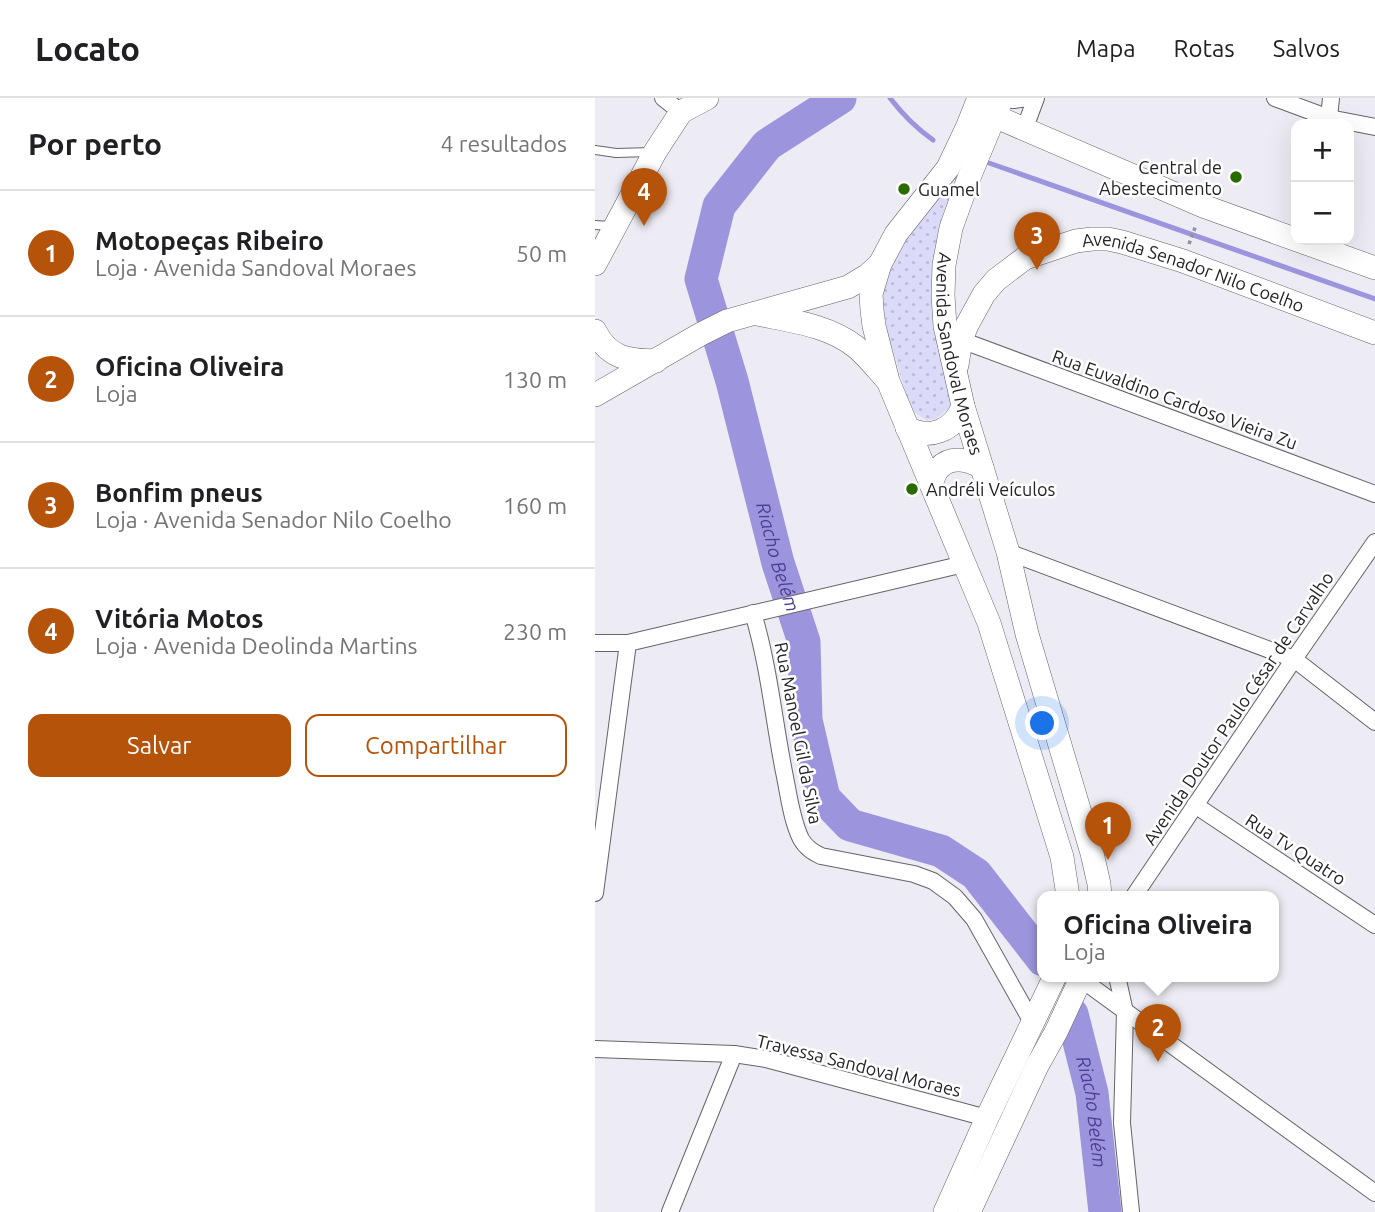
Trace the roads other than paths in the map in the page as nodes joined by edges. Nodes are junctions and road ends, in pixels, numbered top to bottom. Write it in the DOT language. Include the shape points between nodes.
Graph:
graph roads {
  1 [pos="707,98"];
  2 [pos="979,98"];
  3 [pos="1028,98"];
  4 [pos="1036,98"];
  5 [pos="1275,98"];
  6 [pos="1331,98"];
  7 [pos="675,103"];
  8 [pos="991,113"];
  9 [pos="1329,118"];
  10 [pos="1375,127"];
  11 [pos="1024,130"];
  12 [pos="595,150"];
  13 [pos="655,152"];
  14 [pos="959,172"];
  15 [pos="605,225"];
  16 [pos="595,264"];
  17 [pos="880,264"];
  18 [pos="1375,268"];
  19 [pos="754,313"];
  20 [pos="595,331"];
  21 [pos="1375,333"];
  22 [pos="961,340"];
  23 [pos="656,361"];
  24 [pos="956,374"];
  25 [pos="888,381"];
  26 [pos="595,395"];
  27 [pos="963,406"];
  28 [pos="907,428"];
  29 [pos="982,468"];
  30 [pos="931,484"];
  31 [pos="1375,494"];
  32 [pos="1375,542"];
  33 [pos="1008,552"];
  34 [pos="964,564"];
  35 [pos="753,613"];
  36 [pos="595,643"];
  37 [pos="628,643"];
  38 [pos="1294,659"];
  39 [pos="1375,722"];
  40 [pos="1195,805"];
  41 [pos="1067,891"];
  42 [pos="1100,891"];
  43 [pos="1138,891"];
  44 [pos="595,893"];
  45 [pos="1375,904"];
  46 [pos="1370,921"];
  47 [pos="1118,982"];
  48 [pos="1079,983"];
  49 [pos="1051,985"];
  50 [pos="1125,1012"];
  51 [pos="1032,1022"];
  52 [pos="595,1049"];
  53 [pos="734,1054"];
  54 [pos="987,1118"];
  55 [pos="1375,1193"];
  56 [pos="670,1212"];
  57 [pos="945,1212"];
  58 [pos="969,1212"];
  59 [pos="1131,1212"];
  1 -- 7 [label="main road"];
  2 -- 8 [label="main road, Avenida Sandoval Moraes"];
  3 -- 8 [label="street"];
  4 -- 11 [label="street"];
  5 -- 9 [label="street"];
  6 -- 9 [label="street"];
  7 -- 13 [label="main road"];
  8 -- 11 [label="main road"];
  8 -- 14 [label="main road, Avenida Sandoval Moraes"];
  9 -- 10 [label="street"];
  11 -- 18 [label="main road" via="1203,206"];
  12 -- 13 [label="lane"];
  13 -- 15 [label="main road"];
  14 -- 17 [label="main road, Avenida Sandoval Moraes" via="896,234"];
  14 -- 24 [label="main road, Avenida Sandoval Moraes" via="943,295"];
  15 -- 16 [label="main road"];
  17 -- 19 [label="main road" via="848,287"];
  17 -- 25 [label="main road, Avenida Sandoval Moraes" via="871,294 872,310"];
  19 -- 23 [label="main road" via="727,321"];
  19 -- 25 [label="main road" via="835,334 859,349"];
  20 -- 23 [label="main road" via="608,350 621,357"];
  21 -- 22 [label="main road, Avenida Senador Nilo Coelho" via="1183,261 1122,242 1092,239 1025,258 1011,267 984,294"];
  22 -- 24 [label="main road, Avenida Senador Nilo Coelho"];
  22 -- 31 [label="street, Rua Euvaldino Cardoso Vieira Zu"];
  23 -- 26 [label="main road"];
  24 -- 27 [label="main road, Avenida Sandoval Moraes"];
  25 -- 28 [label="main road, Avenida Sandoval Moraes"];
  27 -- 28 [label="main road" via="960,415 941,432 925,434"];
  27 -- 29 [label="main road, Avenida Sandoval Moraes"];
  28 -- 30 [label="main road, Avenida Sandoval Moraes"];
  29 -- 30 [label="main road" via="971,461 944,464"];
  29 -- 33 [label="main road, Avenida Sandoval Moraes"];
  30 -- 34 [label="main road, Avenida Sandoval Moraes"];
  32 -- 38 [label="street, Avenida Doutor Paulo César de Carvalho"];
  33 -- 38 [label="street"];
  33 -- 42 [label="main road, Avenida Sandoval Moraes"];
  34 -- 35 [label="street"];
  34 -- 41 [label="main road, Avenida Sandoval Moraes" via="989,623 1062,857"];
  35 -- 37 [label="street"];
  35 -- 51 [label="street, Rua Manoel Gil da Silva" via="801,839 821,856 913,874 955,897 974,919"];
  36 -- 37 [label="street"];
  37 -- 44 [label="street"];
  38 -- 39 [label="street"];
  38 -- 40 [label="street, Avenida Doutor Paulo César de Carvalho"];
  40 -- 43 [label="street, Avenida Doutor Paulo César de Carvalho"];
  40 -- 46 [label="street, Rua Tv Quatro"];
  45 -- 46 [label="street"];
  47 -- 50 [label="street"];
  48 -- 50 [label="street"];
  48 -- 58 [label="main road"];
  49 -- 51 [label="main road"];
  50 -- 55 [label="street"];
  50 -- 59 [label="street" via="1122,1123"];
  51 -- 54 [label="main road"];
  52 -- 53 [label="street, Travessa Sandoval Moraes"];
  53 -- 54 [label="street, Travessa Sandoval Moraes"];
  53 -- 56 [label="street"];
  54 -- 57 [label="main road"];
}
